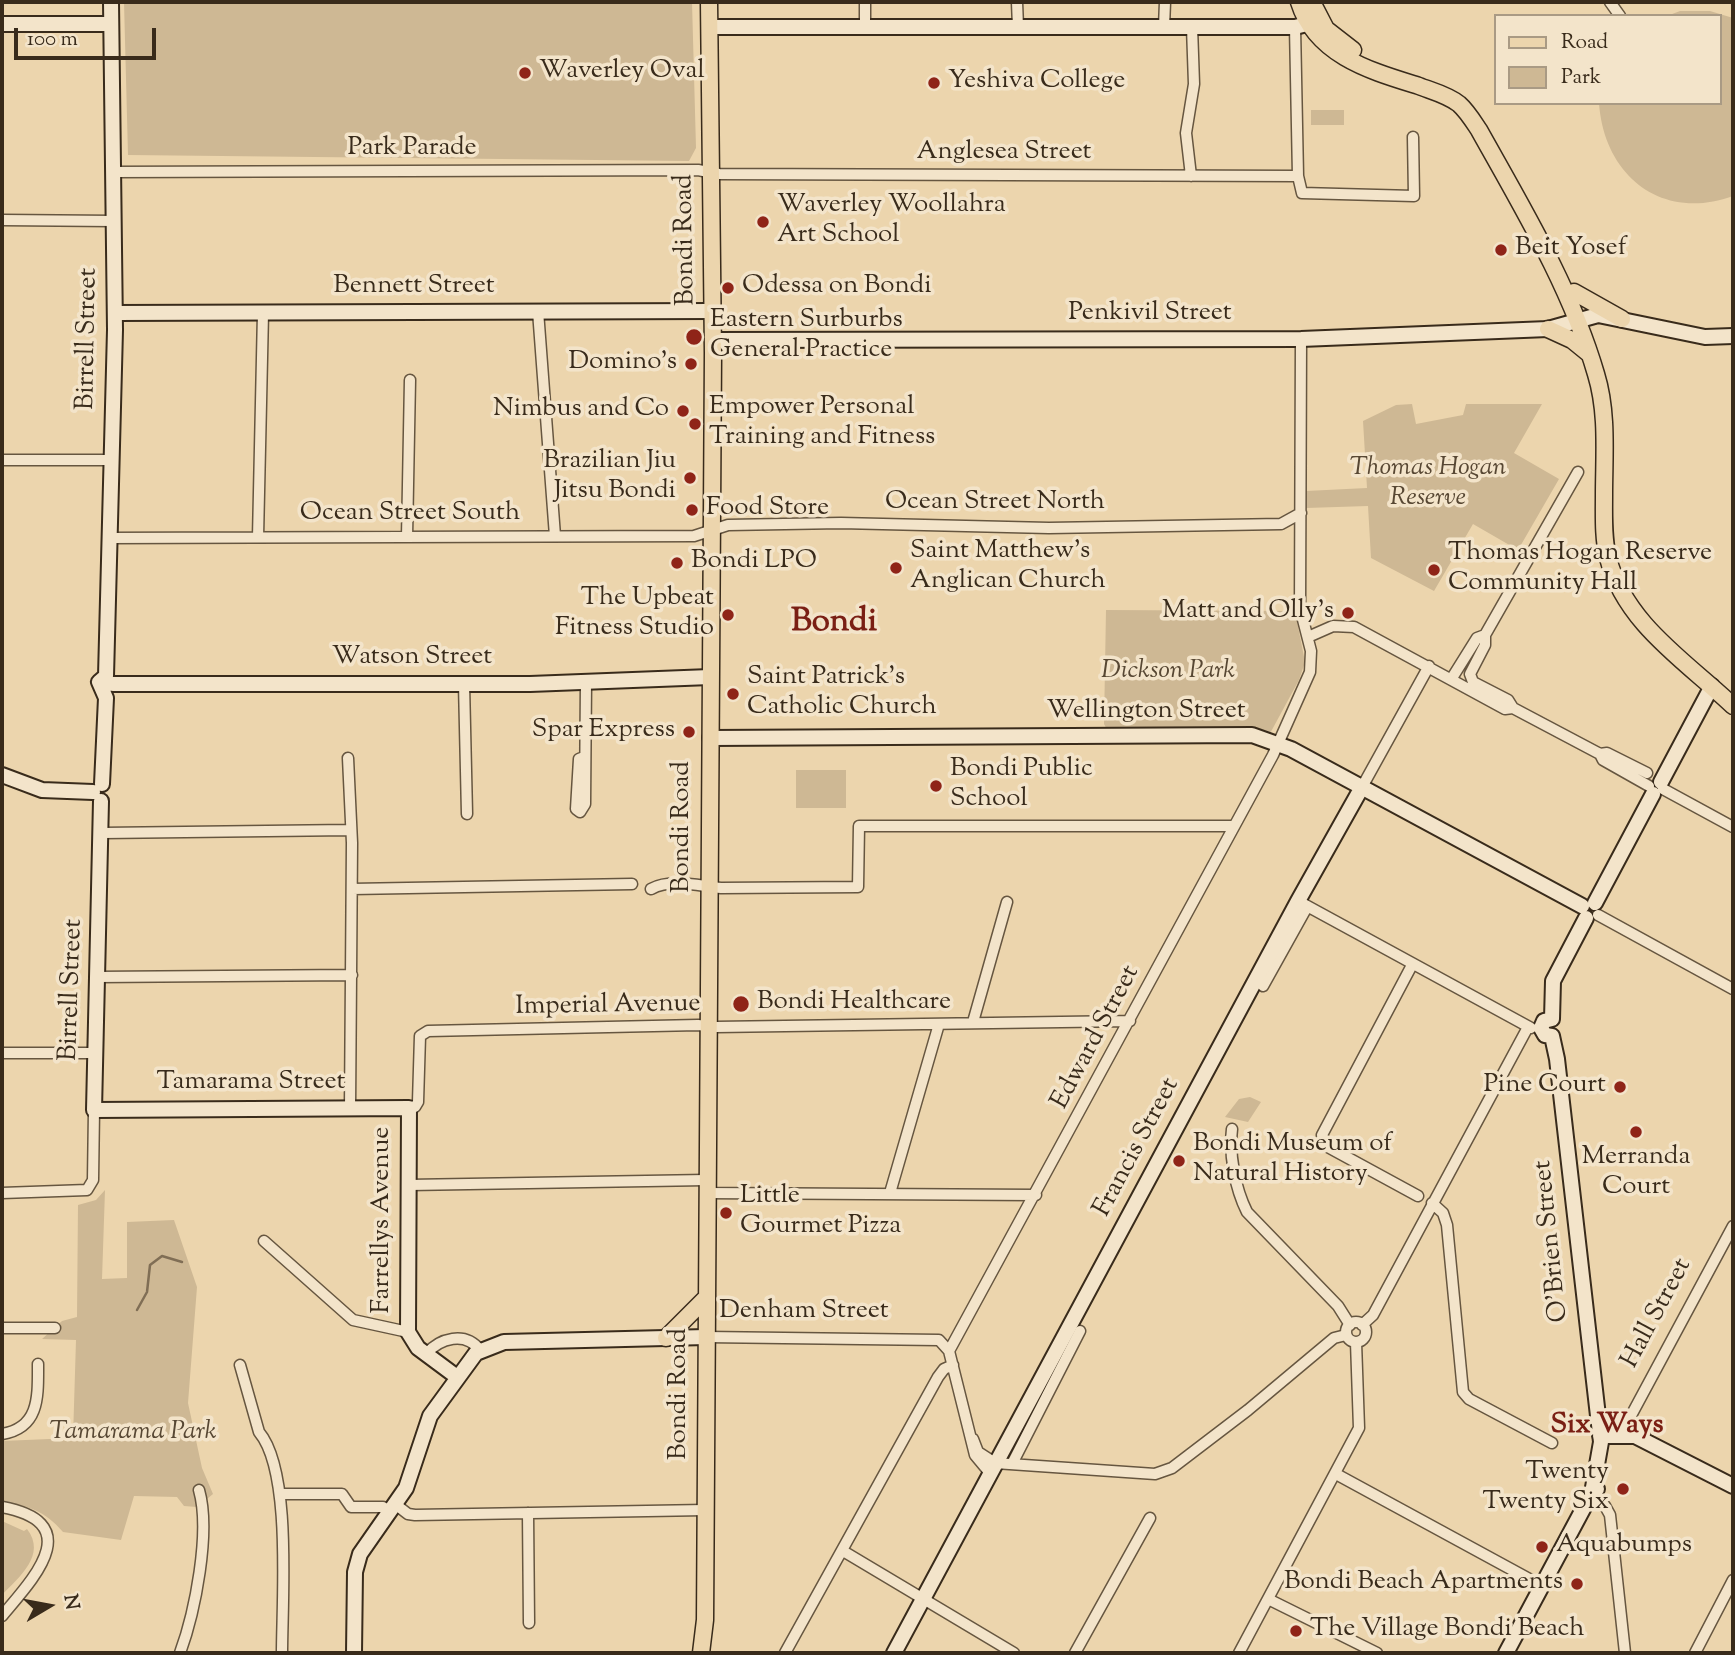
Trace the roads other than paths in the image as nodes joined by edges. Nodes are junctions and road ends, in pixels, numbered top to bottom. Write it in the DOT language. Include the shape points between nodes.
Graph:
graph roads {
  1 [pos="111,2"];
  2 [pos="709,2"];
  3 [pos="865,2"];
  4 [pos="1017,2"];
  5 [pos="1165,2"];
  6 [pos="1299,2"];
  7 [pos="1312,2"];
  8 [pos="2,24"];
  9 [pos="111,24"];
  10 [pos="1309,24"];
  11 [pos="709,27"];
  12 [pos="865,27"];
  13 [pos="1018,27"];
  14 [pos="1164,27"];
  15 [pos="1192,27"];
  16 [pos="1413,137"];
  17 [pos="114,172"];
  18 [pos="711,173"];
  19 [pos="1191,176"];
  20 [pos="1298,176"];
  21 [pos="2,220"];
  22 [pos="114,221"];
  23 [pos="1574,292"];
  24 [pos="713,311"];
  25 [pos="538,312"];
  26 [pos="115,313"];
  27 [pos="263,313"];
  28 [pos="1622,319"];
  29 [pos="1581,320"];
  30 [pos="1548,328"];
  31 [pos="1733,336"];
  32 [pos="1301,339"];
  33 [pos="713,340"];
  34 [pos="1590,354"];
  35 [pos="410,380"];
  36 [pos="2,460"];
  37 [pos="111,460"];
  38 [pos="1578,472"];
  39 [pos="1301,513"];
  40 [pos="1281,524"];
  41 [pos="711,530"];
  42 [pos="555,536"];
  43 [pos="1301,536"];
  44 [pos="258,537"];
  45 [pos="407,537"];
  46 [pos="109,538"];
  47 [pos="1485,635"];
  48 [pos="1308,637"];
  49 [pos="1429,666"];
  50 [pos="710,677"];
  51 [pos="1452,678"];
  52 [pos="586,681"];
  53 [pos="108,683"];
  54 [pos="464,684"];
  55 [pos="1712,685"];
  56 [pos="1733,706"];
  57 [pos="1513,708"];
  58 [pos="709,738"];
  59 [pos="1277,743"];
  60 [pos="584,757"];
  61 [pos="348,758"];
  62 [pos="2,775"];
  63 [pos="1654,785"];
  64 [pos="1363,788"];
  65 [pos="99,792"];
  66 [pos="467,814"];
  67 [pos="1233,826"];
  68 [pos="1733,827"];
  69 [pos="349,830"];
  70 [pos="103,833"];
  71 [pos="632,884"];
  72 [pos="709,886"];
  73 [pos="352,889"];
  74 [pos="651,889"];
  75 [pos="1007,902"];
  76 [pos="1302,904"];
  77 [pos="1590,910"];
  78 [pos="1412,965"];
  79 [pos="352,975"];
  80 [pos="97,977"];
  81 [pos="1263,986"];
  82 [pos="1733,989"];
  83 [pos="1130,1021"];
  84 [pos="973,1022"];
  85 [pos="939,1024"];
  86 [pos="707,1026"];
  87 [pos="1540,1031"];
  88 [pos="2,1053"];
  89 [pos="96,1053"];
  90 [pos="350,1108"];
  91 [pos="409,1108"];
  92 [pos="94,1110"];
  93 [pos="1232,1129"];
  94 [pos="409,1185"];
  95 [pos="706,1187"];
  96 [pos="2,1193"];
  97 [pos="890,1193"];
  98 [pos="1036,1195"];
  99 [pos="1418,1196"];
  100 [pos="1433,1203"];
  101 [pos="1733,1226"];
  102 [pos="264,1241"];
  103 [pos="707,1297"];
  104 [pos="1362,1325"];
  105 [pos="2,1328"];
  106 [pos="55,1328"];
  107 [pos="1348,1330"];
  108 [pos="1080,1331"];
  109 [pos="408,1332"];
  110 [pos="666,1338"];
  111 [pos="706,1338"];
  112 [pos="1356,1342"];
  113 [pos="480,1350"];
  114 [pos="949,1351"];
  115 [pos="426,1354"];
  116 [pos="38,1364"];
  117 [pos="240,1365"];
  118 [pos="953,1365"];
  119 [pos="457,1377"];
  120 [pos="1598,1418"];
  121 [pos="1626,1425"];
  122 [pos="2,1434"];
  123 [pos="1600,1438"];
  124 [pos="1552,1443"];
  125 [pos="1665,1449"];
  126 [pos="1012,1464"];
  127 [pos="993,1468"];
  128 [pos="1336,1474"];
  129 [pos="1733,1486"];
  130 [pos="199,1490"];
  131 [pos="282,1494"];
  132 [pos="1591,1494"];
  133 [pos="2,1507"];
  134 [pos="392,1507"];
  135 [pos="705,1510"];
  136 [pos="528,1513"];
  137 [pos="1150,1518"];
  138 [pos="843,1551"];
  139 [pos="1733,1580"];
  140 [pos="1542,1586"];
  141 [pos="924,1597"];
  142 [pos="1268,1599"];
  143 [pos="2,1616"];
  144 [pos="529,1623"];
  145 [pos="180,1653"];
  146 [pos="282,1653"];
  147 [pos="354,1653"];
  148 [pos="701,1653"];
  149 [pos="785,1653"];
  150 [pos="894,1653"];
  151 [pos="1014,1653"];
  152 [pos="1075,1653"];
  153 [pos="1239,1653"];
  154 [pos="1377,1653"];
  155 [pos="1506,1653"];
  156 [pos="1625,1653"];
  157 [pos="1695,1653"];
  1 -- 9 [label="street, Birrell Street"];
  2 -- 11 [label="main road, Bondi Road"];
  3 -- 12 [label="street"];
  4 -- 13 [label="street"];
  5 -- 14 [label="street"];
  6 -- 10 [label="main road"];
  7 -- 10 [label="main road"];
  8 -- 9 [label="street"];
  9 -- 17 [label="street, Birrell Street"];
  10 -- 15 [label="street"];
  10 -- 20 [label="street"];
  10 -- 23 [label="main road" via="1360,54 1452,88 1472,104 1495,139"];
  10 -- 29 [label="main road" via="1332,48 1364,68 1452,99 1466,111"];
  11 -- 12 [label="street"];
  11 -- 18 [label="main road, Bondi Road"];
  12 -- 13 [label="street"];
  13 -- 14 [label="street"];
  14 -- 15 [label="street"];
  15 -- 19 [label="street" via="1194,84 1186,133"];
  16 -- 20 [label="street" via="1413,196 1306,195 1300,190"];
  17 -- 18 [label="street, Park Parade"];
  17 -- 22 [label="street, Birrell Street"];
  18 -- 19 [label="street, Anglesea Street"];
  18 -- 24 [label="main road, Bondi Road"];
  19 -- 20 [label="street, Anglesea Street"];
  21 -- 22 [label="street"];
  22 -- 26 [label="street, Birrell Street"];
  23 -- 28 [label="main road"];
  23 -- 29 [label="main road"];
  24 -- 25 [label="street, Bennett Street"];
  24 -- 33 [label="main road, Bondi Road"];
  25 -- 27 [label="street, Bennett Street"];
  25 -- 42 [label="street"];
  26 -- 27 [label="street, Bennett Street"];
  26 -- 37 [label="street, Birrell Street"];
  27 -- 44 [label="street"];
  28 -- 29 [label="street, Penkivil Street" via="1598,315"];
  28 -- 31 [label="street, Penkivil Street" via="1705,337"];
  29 -- 30 [label="street, Penkivil Street"];
  29 -- 34 [label="main road"];
  29 -- 55 [label="main road" via="1611,398 1617,559 1637,600"];
  30 -- 32 [label="street, Penkivil Street"];
  30 -- 34 [label="main road"];
  32 -- 33 [label="street, Penkivil Street"];
  32 -- 39 [label="street, Edward Street"];
  33 -- 41 [label="main road, Bondi Road"];
  34 -- 55 [label="main road" via="1603,399 1604,530 1616,580 1646,625 1689,670"];
  35 -- 45 [label="street"];
  36 -- 37 [label="street"];
  37 -- 46 [label="street, Birrell Street"];
  38 -- 47 [label="street"];
  39 -- 40 [label="street, Ocean Street North"];
  39 -- 43 [label="street, Edward Street"];
  40 -- 41 [label="street, Ocean Street North" via="1040,528 841,523 728,525"];
  40 -- 43 [label="street"];
  41 -- 42 [label="street, Ocean Street South" via="694,536"];
  41 -- 50 [label="main road, Bondi Road"];
  42 -- 45 [label="street, Ocean Street South"];
  43 -- 48 [label="street, Edward Street" via="1300,608"];
  44 -- 45 [label="street, Ocean Street South"];
  44 -- 46 [label="street, Ocean Street South"];
  46 -- 53 [label="street, Birrell Street"];
  47 -- 51 [label="street" via="1476,638"];
  47 -- 57 [label="street" via="1470,678 1508,700"];
  48 -- 49 [label="street" via="1333,626 1354,627"];
  48 -- 59 [label="street, Edward Street" via="1309,679"];
  49 -- 51 [label="street"];
  49 -- 64 [label="street, Francis Street"];
  50 -- 52 [label="street, Watson Street"];
  50 -- 58 [label="main road, Bondi Road"];
  51 -- 57 [label="street" via="1505,709"];
  52 -- 54 [label="street, Watson Street"];
  52 -- 60 [label="street"];
  53 -- 54 [label="street, Watson Street"];
  53 -- 65 [label="street, Birrell Street"];
  54 -- 66 [label="street"];
  55 -- 56 [label="main road"];
  55 -- 63 [label="street"];
  57 -- 63 [label="street"];
  58 -- 59 [label="street, Wellington Street" via="1233,733"];
  58 -- 72 [label="main road, Bondi Road"];
  59 -- 64 [label="street, Wellington Street"];
  59 -- 67 [label="street, Edward Street"];
  61 -- 69 [label="street"];
  62 -- 65 [label="street" via="42,790"];
  63 -- 68 [label="street"];
  63 -- 77 [label="street"];
  64 -- 76 [label="street, Francis Street"];
  64 -- 77 [label="street, Wellington Street"];
  65 -- 70 [label="street, Birrell Street"];
  67 -- 72 [label="street" via="859,826 858,887"];
  67 -- 83 [label="street, Edward Street"];
  69 -- 70 [label="street"];
  69 -- 73 [label="street"];
  70 -- 80 [label="street, Birrell Street"];
  71 -- 73 [label="street"];
  72 -- 74 [label="street"];
  72 -- 86 [label="main road, Bondi Road"];
  73 -- 79 [label="street"];
  75 -- 84 [label="street"];
  76 -- 78 [label="street"];
  76 -- 81 [label="street, Francis Street"];
  76 -- 127 [label="street, Francis Street"];
  77 -- 82 [label="street, Wellington Street"];
  77 -- 87 [label="street, O'Brien Street" via="1553,981 1552,1019 1558,1029"];
  78 -- 87 [label="street"];
  78 -- 99 [label="street" via="1322,1135 1328,1147"];
  79 -- 80 [label="street"];
  79 -- 90 [label="street"];
  80 -- 89 [label="street, Birrell Street"];
  83 -- 84 [label="street, Imperial Avenue"];
  83 -- 98 [label="street, Edward Street"];
  84 -- 85 [label="street, Imperial Avenue"];
  85 -- 86 [label="street, Imperial Avenue"];
  85 -- 97 [label="street"];
  86 -- 91 [label="street, Imperial Avenue" via="425,1032 419,1040 418,1102"];
  86 -- 95 [label="main road, Bondi Road"];
  87 -- 100 [label="street"];
  87 -- 120 [label="street, O'Brien Street" via="1557,1059"];
  88 -- 89 [label="street"];
  89 -- 92 [label="street, Birrell Street"];
  90 -- 91 [label="street, Tamarama Street"];
  90 -- 92 [label="street, Tamarama Street"];
  91 -- 94 [label="street, Farrellys Avenue"];
  92 -- 96 [label="street, Birrell Street" via="93,1180 83,1191"];
  93 -- 107 [label="street" via="1239,1196 1247,1212 1338,1306"];
  94 -- 95 [label="street"];
  94 -- 109 [label="street, Farrellys Avenue"];
  95 -- 97 [label="street"];
  95 -- 103 [label="main road, Bondi Road"];
  97 -- 98 [label="street"];
  98 -- 114 [label="street, Edward Street"];
  100 -- 104 [label="street" via="1373,1315"];
  100 -- 124 [label="street" via="1447,1225 1463,1392"];
  101 -- 121 [label="street, Hall Street"];
  102 -- 109 [label="street" via="354,1320"];
  103 -- 110 [label="main road"];
  103 -- 111 [label="main road, Bondi Road"];
  104 -- 107 [label="street"];
  104 -- 112 [label="street" via="1365,1336"];
  105 -- 106 [label="street"];
  107 -- 112 [label="street"];
  107 -- 126 [label="street" via="1172,1468 1155,1474"];
  108 -- 126 [label="street"];
  109 -- 115 [label="street"];
  110 -- 111 [label="street, Denham Street"];
  110 -- 113 [label="street, Denham Street" via="505,1342"];
  111 -- 114 [label="street, Denham Street" via="930,1338 944,1343"];
  111 -- 135 [label="main road, Bondi Road"];
  112 -- 128 [label="street" via="1361,1421"];
  113 -- 115 [label="street" via="468,1340 453,1339 437,1343"];
  113 -- 119 [label="street"];
  114 -- 118 [label="street"];
  115 -- 119 [label="street"];
  116 -- 122 [label="street" via="33,1416 15,1432"];
  117 -- 131 [label="street"];
  118 -- 127 [label="street" via="978,1452"];
  118 -- 138 [label="street" via="941,1372"];
  119 -- 134 [label="street" via="426,1423 413,1473"];
  120 -- 121 [label="street"];
  120 -- 123 [label="street, O'Brien Street"];
  121 -- 125 [label="street"];
  123 -- 125 [label="street" via="1635,1436"];
  123 -- 132 [label="street, O'Brien Street"];
  125 -- 129 [label="street"];
  126 -- 127 [label="street"];
  127 -- 141 [label="street, Francis Street"];
  128 -- 140 [label="street"];
  128 -- 142 [label="street"];
  130 -- 145 [label="street" via="204,1518 197,1590"];
  131 -- 134 [label="street" via="342,1494 351,1507"];
  131 -- 146 [label="street"];
  132 -- 140 [label="street"];
  132 -- 156 [label="street" via="1610,1515"];
  133 -- 143 [label="street" via="29,1516 44,1533 46,1559"];
  134 -- 136 [label="street" via="415,1516"];
  134 -- 147 [label="street" via="371,1533 356,1563"];
  135 -- 136 [label="street"];
  135 -- 148 [label="main road, Bondi Road"];
  136 -- 144 [label="street"];
  137 -- 152 [label="street"];
  138 -- 141 [label="street"];
  138 -- 149 [label="street"];
  139 -- 157 [label="street"];
  140 -- 155 [label="street"];
  141 -- 150 [label="street, Francis Street"];
  141 -- 151 [label="street"];
  142 -- 153 [label="street"];
  142 -- 154 [label="street"];
}
